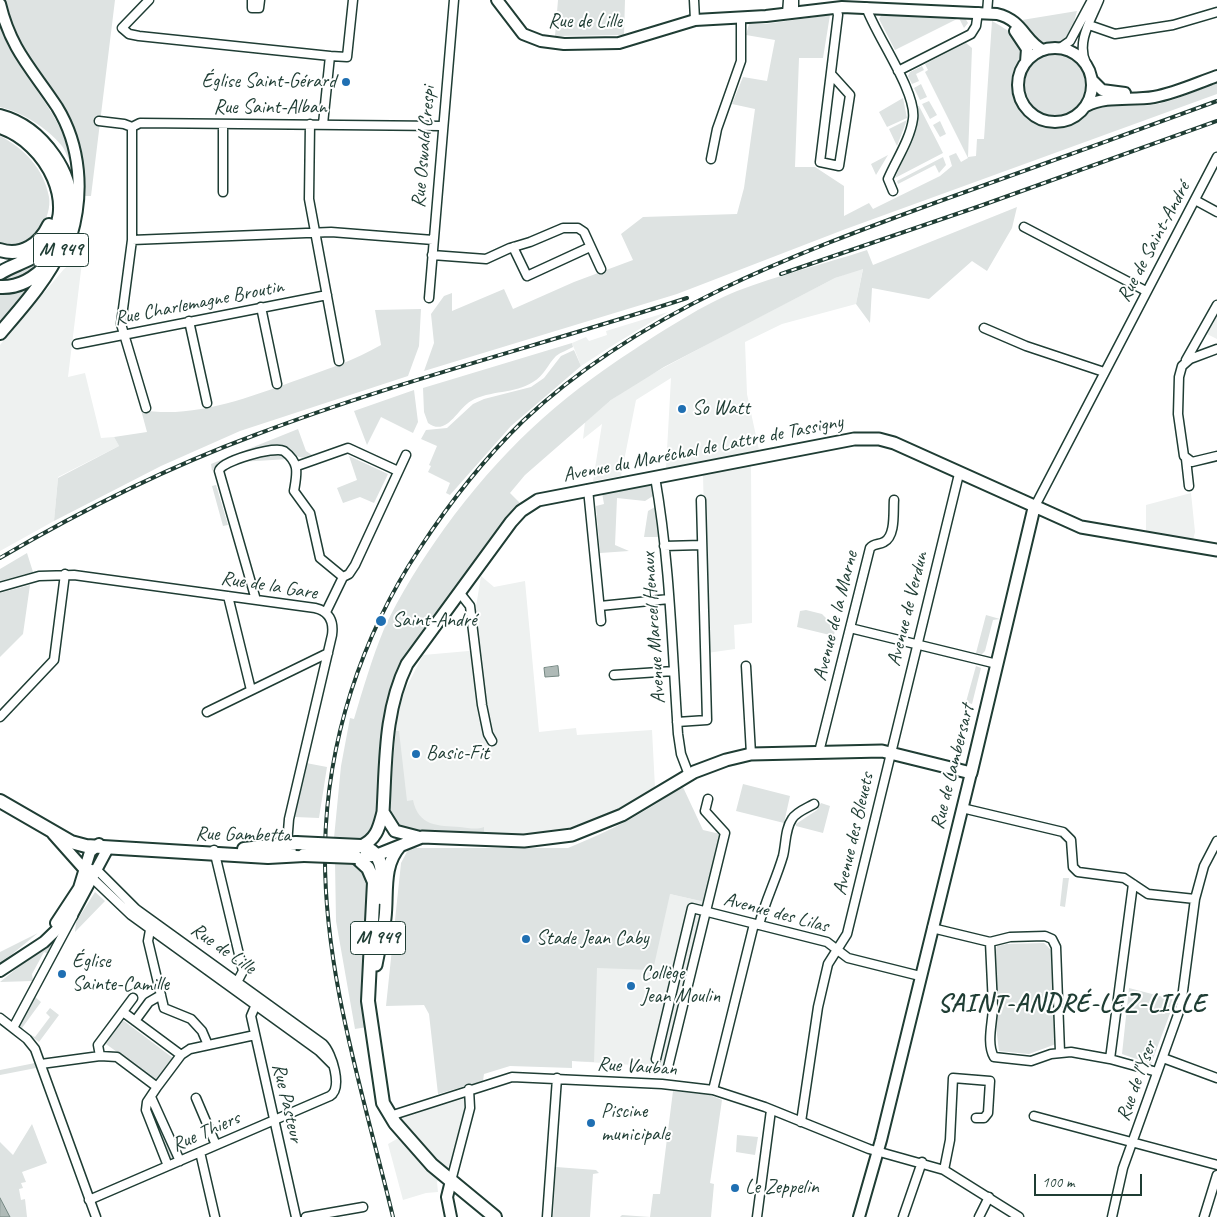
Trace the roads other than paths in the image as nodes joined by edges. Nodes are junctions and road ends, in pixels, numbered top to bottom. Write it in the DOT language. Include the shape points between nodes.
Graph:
graph roads {
  1 [pos="149,0"];
  2 [pos="252,0"];
  3 [pos="260,0"];
  4 [pos="354,0"];
  5 [pos="454,0"];
  6 [pos="497,0"];
  7 [pos="694,0"];
  8 [pos="788,0"];
  9 [pos="794,0"];
  10 [pos="988,0"];
  11 [pos="1092,0"];
  12 [pos="1099,0"];
  13 [pos="0,4"];
  14 [pos="836,7"];
  15 [pos="866,7"];
  16 [pos="983,12"];
  17 [pos="1217,12"];
  18 [pos="791,14"];
  19 [pos="741,18"];
  20 [pos="695,20"];
  21 [pos="1089,25"];
  22 [pos="1060,48"];
  23 [pos="1043,50"];
  24 [pos="330,56"];
  25 [pos="1026,62"];
  26 [pos="1086,63"];
  27 [pos="898,71"];
  28 [pos="832,74"];
  29 [pos="1217,76"];
  30 [pos="1092,80"];
  31 [pos="1183,88"];
  32 [pos="1086,106"];
  33 [pos="0,116"];
  34 [pos="99,121"];
  35 [pos="223,124"];
  36 [pos="310,124"];
  37 [pos="323,124"];
  38 [pos="442,126"];
  39 [pos="0,127"];
  40 [pos="132,127"];
  41 [pos="1217,157"];
  42 [pos="711,159"];
  43 [pos="53,176"];
  44 [pos="67,185"];
  45 [pos="223,192"];
  46 [pos="893,192"];
  47 [pos="1195,200"];
  48 [pos="1217,212"];
  49 [pos="1024,227"];
  50 [pos="315,232"];
  51 [pos="132,240"];
  52 [pos="433,240"];
  53 [pos="513,247"];
  54 [pos="590,247"];
  55 [pos="0,250"];
  56 [pos="432,255"];
  57 [pos="600,269"];
  58 [pos="0,273"];
  59 [pos="0,287"];
  60 [pos="1146,292"];
  61 [pos="327,295"];
  62 [pos="428,298"];
  63 [pos="24,305"];
  64 [pos="1217,305"];
  65 [pos="261,308"];
  66 [pos="189,321"];
  67 [pos="984,328"];
  68 [pos="0,332"];
  69 [pos="124,335"];
  70 [pos="1120,342"];
  71 [pos="77,344"];
  72 [pos="1217,349"];
  73 [pos="340,361"];
  74 [pos="1185,363"];
  75 [pos="1104,372"];
  76 [pos="277,384"];
  77 [pos="207,402"];
  78 [pos="146,408"];
  79 [pos="406,455"];
  80 [pos="1217,456"];
  81 [pos="1186,459"];
  82 [pos="297,466"];
  83 [pos="398,472"];
  84 [pos="959,474"];
  85 [pos="655,477"];
  86 [pos="1189,486"];
  87 [pos="588,489"];
  88 [pos="701,500"];
  89 [pos="894,500"];
  90 [pos="1034,508"];
  91 [pos="702,545"];
  92 [pos="664,546"];
  93 [pos="1217,550"];
  94 [pos="65,574"];
  95 [pos="346,576"];
  96 [pos="0,587"];
  97 [pos="459,592"];
  98 [pos="228,596"];
  99 [pos="669,599"];
  100 [pos="256,600"];
  101 [pos="600,606"];
  102 [pos="326,612"];
  103 [pos="601,621"];
  104 [pos="850,628"];
  105 [pos="916,644"];
  106 [pos="328,653"];
  107 [pos="997,664"];
  108 [pos="746,666"];
  109 [pos="674,671"];
  110 [pos="614,675"];
  111 [pos="251,690"];
  112 [pos="207,712"];
  113 [pos="0,717"];
  114 [pos="707,720"];
  115 [pos="677,722"];
  116 [pos="708,729"];
  117 [pos="492,741"];
  118 [pos="819,752"];
  119 [pos="890,753"];
  120 [pos="751,754"];
  121 [pos="971,773"];
  122 [pos="688,775"];
  123 [pos="0,795"];
  124 [pos="708,799"];
  125 [pos="0,802"];
  126 [pos="814,804"];
  127 [pos="962,808"];
  128 [pos="383,812"];
  129 [pos="49,829"];
  130 [pos="418,838"];
  131 [pos="1217,841"];
  132 [pos="292,843"];
  133 [pos="99,844"];
  134 [pos="401,845"];
  135 [pos="218,852"];
  136 [pos="358,852"];
  137 [pos="377,855"];
  138 [pos="84,870"];
  139 [pos="95,874"];
  140 [pos="374,882"];
  141 [pos="1133,884"];
  142 [pos="1195,899"];
  143 [pos="76,910"];
  144 [pos="706,911"];
  145 [pos="757,924"];
  146 [pos="932,928"];
  147 [pos="150,930"];
  148 [pos="990,942"];
  149 [pos="837,949"];
  150 [pos="29,951"];
  151 [pos="376,965"];
  152 [pos="0,971"];
  153 [pos="920,976"];
  154 [pos="238,982"];
  155 [pos="233,989"];
  156 [pos="161,995"];
  157 [pos="133,998"];
  158 [pos="260,998"];
  159 [pos="255,1005"];
  160 [pos="123,1012"];
  161 [pos="0,1018"];
  162 [pos="135,1021"];
  163 [pos="13,1028"];
  164 [pos="255,1035"];
  165 [pos="374,1040"];
  166 [pos="208,1045"];
  167 [pos="1060,1052"];
  168 [pos="181,1055"];
  169 [pos="100,1056"];
  170 [pos="1163,1058"];
  171 [pos="656,1059"];
  172 [pos="1110,1059"];
  173 [pos="41,1064"];
  174 [pos="332,1066"];
  175 [pos="668,1067"];
  176 [pos="1157,1072"];
  177 [pos="557,1078"];
  178 [pos="1217,1078"];
  179 [pos="157,1087"];
  180 [pos="469,1090"];
  181 [pos="713,1090"];
  182 [pos="335,1092"];
  183 [pos="151,1097"];
  184 [pos="196,1098"];
  185 [pos="771,1110"];
  186 [pos="390,1116"];
  187 [pos="1034,1116"];
  188 [pos="976,1118"];
  189 [pos="274,1120"];
  190 [pos="801,1122"];
  191 [pos="1132,1142"];
  192 [pos="216,1146"];
  193 [pos="878,1151"];
  194 [pos="200,1152"];
  195 [pos="180,1161"];
  196 [pos="922,1162"];
  197 [pos="1217,1165"];
  198 [pos="168,1166"];
  199 [pos="944,1170"];
  200 [pos="1217,1175"];
  201 [pos="451,1181"];
  202 [pos="989,1197"];
  203 [pos="89,1200"];
  204 [pos="363,1207"];
  205 [pos="96,1217"];
  206 [pos="215,1217"];
  207 [pos="296,1217"];
  208 [pos="306,1217"];
  209 [pos="451,1217"];
  210 [pos="496,1217"];
  211 [pos="547,1217"];
  212 [pos="757,1217"];
  213 [pos="859,1217"];
  214 [pos="903,1217"];
  215 [pos="979,1217"];
  216 [pos="1019,1217"];
  217 [pos="1112,1217"];
  218 [pos="1204,1217"];
  1 -- 24 [label="street" via="122,28 129,34"];
  2 -- 3 [label="street" via="252,8 259,8"];
  4 -- 24 [label="street" via="348,57"];
  5 -- 38 [label="street, Rue Oswald Crespi"];
  6 -- 20 [label="street, Rue de Lille" via="524,34 548,42 619,43"];
  7 -- 20 [label="street"];
  8 -- 18 [label="street"];
  9 -- 18 [label="street"];
  10 -- 16 [label="street"];
  11 -- 22 [label="street" via="1072,38"];
  12 -- 21 [label="street"];
  13 -- 63 [label="street" via="16,48 68,128 78,163 78,212 68,247 52,273"];
  14 -- 15 [label="street, Rue de Lille"];
  14 -- 18 [label="street, Rue de Lille"];
  14 -- 28 [label="street"];
  15 -- 16 [label="street, Rue de Lille"];
  15 -- 27 [label="street"];
  16 -- 23 [label="street, Rue de Lille" via="1002,15 1016,22"];
  16 -- 25 [label="street, Rue de Lille" via="1003,21 1020,36 1027,49"];
  16 -- 27 [label="street" via="971,34"];
  17 -- 21 [label="street" via="1174,25 1122,34 1110,34"];
  18 -- 19 [label="street, Rue de Lille"];
  19 -- 20 [label="street, Rue de Lille"];
  19 -- 42 [label="street" via="741,62 717,129"];
  21 -- 26 [label="street" via="1082,48"];
  22 -- 23 [label="street"];
  22 -- 26 [label="street" via="1076,54"];
  23 -- 25 [label="street"];
  24 -- 37 [label="street"];
  25 -- 32 [label="street" via="1018,89 1031,113 1046,121 1058,122 1074,117"];
  26 -- 30 [label="street"];
  27 -- 46 [label="street" via="913,115 908,135 888,179"];
  28 -- 28 [label="street" via="820,162 839,166 850,97"];
  29 -- 31 [label="street"];
  30 -- 31 [label="street" via="1102,90 1113,93"];
  30 -- 32 [label="street" via="1092,94"];
  31 -- 32 [label="street" via="1154,97 1105,99"];
  33 -- 44 [label="main road, M 949" via="21,124 44,143 56,159"];
  34 -- 40 [label="street, Rue Saint-Alban"];
  35 -- 36 [label="street, Rue Saint-Alban"];
  35 -- 40 [label="street, Rue Saint-Alban" via="140,123"];
  35 -- 45 [label="street"];
  36 -- 37 [label="street, Rue Saint-Alban"];
  36 -- 50 [label="street" via="309,190"];
  37 -- 38 [label="street, Rue Saint-Alban"];
  38 -- 52 [label="street, Rue Oswald Crespi"];
  39 -- 43 [label="main road" via="21,136 34,147"];
  40 -- 51 [label="street"];
  41 -- 47 [label="street, Rue de Saint-André"];
  43 -- 55 [label="main road" via="53,213 45,233 26,249 14,252"];
  43 -- 58 [label="main road" via="60,210 51,238 39,253"];
  44 -- 59 [label="main road" via="66,224 51,259 28,280"];
  44 -- 63 [label="main road, M 949" via="70,219 64,245 50,271"];
  47 -- 48 [label="street"];
  47 -- 60 [label="street, Rue de Saint-André"];
  49 -- 60 [label="street"];
  50 -- 51 [label="street"];
  50 -- 52 [label="street"];
  50 -- 61 [label="street"];
  51 -- 69 [label="street" via="121,320"];
  52 -- 56 [label="street, Rue Oswald Crespi"];
  53 -- 54 [label="street" via="569,227 582,230"];
  53 -- 54 [label="street" via="527,276"];
  53 -- 56 [label="street" via="486,259"];
  54 -- 57 [label="street"];
  56 -- 62 [label="street, Rue Oswald Crespi"];
  60 -- 70 [label="street, Rue de Saint-André"];
  61 -- 65 [label="street, Rue Charlemagne Broutin"];
  61 -- 73 [label="street"];
  63 -- 68 [label="main road, M 949"];
  64 -- 74 [label="street"];
  65 -- 66 [label="street, Rue Charlemagne Broutin"];
  65 -- 76 [label="street"];
  66 -- 69 [label="street, Rue Charlemagne Broutin"];
  66 -- 77 [label="street"];
  67 -- 75 [label="street"];
  69 -- 71 [label="street, Rue Charlemagne Broutin"];
  69 -- 78 [label="street"];
  70 -- 75 [label="street, Rue de Lambersart"];
  72 -- 74 [label="street"];
  74 -- 81 [label="street" via="1179,377 1178,414 1182,451"];
  75 -- 90 [label="street, Rue de Lambersart"];
  79 -- 83 [label="street"];
  80 -- 81 [label="street" via="1194,461"];
  81 -- 86 [label="street"];
  82 -- 83 [label="street" via="348,448"];
  82 -- 95 [label="street" via="294,491 310,513 318,555 324,563"];
  82 -- 100 [label="street" via="281,449 224,464 219,471"];
  83 -- 95 [label="street"];
  84 -- 85 [label="main road, Avenue du Maréchal de Lattre de Tassigny" via="888,441 864,438"];
  84 -- 90 [label="main road, Avenue du Maréchal de Lattre de Tassigny"];
  84 -- 105 [label="street, Avenue de Verdun"];
  85 -- 87 [label="main road, Avenue du Maréchal de Lattre de Tassigny"];
  85 -- 92 [label="street, Avenue Marcel Henaux"];
  87 -- 97 [label="main road, Avenue du Maréchal de Lattre de Tassigny" via="546,498 521,511"];
  87 -- 101 [label="street"];
  88 -- 91 [label="street"];
  89 -- 104 [label="street, Avenue de la Marne" via="892,531 884,542 870,548"];
  90 -- 93 [label="main road, Avenue du Maréchal de Lattre de Tassigny" via="1084,528"];
  90 -- 107 [label="main road, Rue de Lambersart"];
  91 -- 92 [label="street"];
  91 -- 114 [label="street"];
  92 -- 99 [label="street, Avenue Marcel Henaux"];
  94 -- 96 [label="street, Rue de la Gare" via="39,576"];
  94 -- 98 [label="street, Rue de la Gare"];
  94 -- 113 [label="street" via="54,660"];
  95 -- 102 [label="street"];
  97 -- 117 [label="street" via="470,606 482,705"];
  97 -- 128 [label="main road, Avenue du Maréchal de Lattre de Tassigny" via="415,651 396,688 387,736"];
  98 -- 100 [label="street, Rue de la Gare"];
  98 -- 111 [label="street"];
  99 -- 101 [label="street"];
  99 -- 109 [label="street, Avenue Marcel Henaux"];
  100 -- 102 [label="street, Rue de la Gare"];
  101 -- 103 [label="street"];
  102 -- 106 [label="street, Rue de la Gare" via="333,625"];
  104 -- 105 [label="street"];
  104 -- 118 [label="street, Avenue de la Marne"];
  105 -- 107 [label="street"];
  105 -- 119 [label="street, Avenue de Verdun"];
  106 -- 111 [label="street"];
  106 -- 132 [label="street, Rue de la Gare" via="289,819"];
  107 -- 121 [label="main road, Rue de Lambersart"];
  108 -- 120 [label="street"];
  109 -- 110 [label="street"];
  109 -- 115 [label="street, Avenue Marcel Henaux"];
  111 -- 112 [label="street"];
  114 -- 115 [label="street"];
  114 -- 116 [label="street"];
  115 -- 122 [label="street, Avenue Marcel Henaux" via="680,749"];
  118 -- 119 [label="main road"];
  118 -- 120 [label="main road"];
  119 -- 121 [label="main road"];
  119 -- 149 [label="street, Avenue des Bleuets" via="847,934"];
  120 -- 122 [label="main road"];
  121 -- 127 [label="street, Rue de Lambersart"];
  122 -- 130 [label="main road" via="622,815 572,835 524,841"];
  123 -- 133 [label="main road" via="69,835"];
  124 -- 144 [label="street, Avenue des Lilas" via="705,811 725,833"];
  125 -- 129 [label="main road"];
  126 -- 145 [label="street" via="794,815 790,821 783,855"];
  127 -- 141 [label="street" via="1063,832 1072,840 1075,870 1082,874 1124,878"];
  127 -- 146 [label="street, Rue de Lambersart"];
  128 -- 130 [label="main road" via="395,831"];
  128 -- 136 [label="main road, Avenue du Maréchal de Lattre de Tassigny" via="376,834"];
  128 -- 137 [label="main road, Avenue du Maréchal de Lattre de Tassigny" via="384,826"];
  129 -- 133 [label="main road" via="78,845"];
  129 -- 138 [label="street"];
  130 -- 134 [label="main road"];
  131 -- 142 [label="street, Rue de l'Yser" via="1204,866"];
  132 -- 135 [label="main road, Rue Gambetta"];
  132 -- 136 [label="main road, Rue Gambetta, bridge"];
  133 -- 135 [label="main road, Rue Gambetta"];
  133 -- 138 [label="street" via="89,854"];
  133 -- 139 [label="street"];
  134 -- 137 [label="main road"];
  134 -- 151 [label="main road, M 949" via="391,857 388,868 385,916"];
  135 -- 136 [label="main road, Rue Gambetta, bridge" via="268,857"];
  135 -- 154 [label="street" via="243,971"];
  136 -- 137 [label="main road"];
  136 -- 140 [label="main road"];
  137 -- 140 [label="main road, M 949"];
  137 -- 151 [label="main road, M 949" via="383,874"];
  138 -- 139 [label="street"];
  138 -- 150 [label="street" via="72,903"];
  139 -- 143 [label="street"];
  139 -- 147 [label="street, Rue de Lille" via="119,906"];
  139 -- 154 [label="street, Rue de Lille" via="136,909"];
  140 -- 165 [label="main road, M 949" via="368,990"];
  141 -- 142 [label="street" via="1148,894"];
  141 -- 172 [label="street"];
  142 -- 170 [label="street, Rue de l'Yser" via="1182,1000"];
  143 -- 150 [label="street" via="54,934"];
  143 -- 163 [label="street"];
  144 -- 145 [label="street, Avenue des Lilas"];
  144 -- 171 [label="street" via="692,908"];
  144 -- 175 [label="street, Avenue des Lilas"];
  145 -- 149 [label="street, Avenue des Lilas" via="827,942"];
  145 -- 181 [label="street"];
  146 -- 148 [label="street"];
  146 -- 153 [label="street, Rue de Lambersart"];
  147 -- 155 [label="street, Rue de Lille"];
  147 -- 156 [label="street" via="148,941"];
  148 -- 167 [label="street" via="1036,936 1048,937 1054,942"];
  148 -- 167 [label="street" via="993,1055 998,1059 1028,1061"];
  149 -- 153 [label="street, Avenue des Lilas" via="848,958"];
  149 -- 190 [label="street, Avenue des Bleuets" via="828,964 819,1002"];
  150 -- 152 [label="street"];
  151 -- 165 [label="main road, M 949"];
  153 -- 193 [label="street, Rue de Lambersart"];
  154 -- 155 [label="street"];
  154 -- 158 [label="street, Rue de Lille"];
  155 -- 159 [label="street, Rue de Lille"];
  156 -- 162 [label="street" via="149,1002"];
  156 -- 166 [label="street" via="164,1008 191,1020 202,1031"];
  157 -- 160 [label="street"];
  158 -- 159 [label="street"];
  158 -- 174 [label="street, Rue de Lille" via="323,1044 330,1053"];
  159 -- 164 [label="street, Rue Pasteur" via="250,1016"];
  159 -- 174 [label="street, Rue de Lille" via="324,1054"];
  160 -- 162 [label="street"];
  160 -- 169 [label="street" via="98,1045"];
  161 -- 163 [label="street"];
  162 -- 168 [label="street"];
  163 -- 173 [label="street" via="31,1044"];
  164 -- 166 [label="street"];
  164 -- 189 [label="street, Rue Pasteur"];
  165 -- 186 [label="main road, M 949" via="382,1098"];
  166 -- 168 [label="street" via="187,1050"];
  167 -- 172 [label="street"];
  168 -- 179 [label="street"];
  169 -- 173 [label="street"];
  169 -- 179 [label="street" via="117,1058"];
  170 -- 176 [label="street, Rue de l'Yser"];
  170 -- 178 [label="street"];
  172 -- 176 [label="street"];
  173 -- 203 [label="street"];
  174 -- 182 [label="street, Rue de Lille" via="337,1084"];
  176 -- 191 [label="street, Rue de l'Yser"];
  177 -- 180 [label="street, Rue Vauban" via="512,1077"];
  177 -- 181 [label="street, Rue Vauban" via="670,1084"];
  177 -- 211 [label="street"];
  179 -- 183 [label="street"];
  180 -- 186 [label="street, Rue Vauban"];
  180 -- 201 [label="street" via="470,1108"];
  181 -- 185 [label="street, Rue Vauban"];
  182 -- 189 [label="street, Rue Thiers"];
  183 -- 195 [label="street"];
  183 -- 198 [label="street" via="146,1114"];
  184 -- 192 [label="street"];
  185 -- 190 [label="street, Rue Vauban"];
  185 -- 212 [label="street"];
  186 -- 201 [label="main road, M 949" via="421,1153"];
  187 -- 191 [label="street"];
  188 -- 199 [label="street" via="984,1118 988,1113 990,1081 953,1078 950,1140"];
  189 -- 192 [label="street, Rue Thiers"];
  189 -- 207 [label="street, Rue Pasteur"];
  190 -- 193 [label="street, Rue Vauban"];
  191 -- 197 [label="street"];
  191 -- 217 [label="street, Rue de l'Yser" via="1121,1173"];
  192 -- 194 [label="street, Rue Thiers"];
  193 -- 196 [label="street, Rue Vauban"];
  193 -- 213 [label="street, Rue de Lambersart"];
  194 -- 195 [label="street, Rue Thiers"];
  194 -- 206 [label="street"];
  195 -- 198 [label="street, Rue Thiers"];
  196 -- 199 [label="street, Rue Vauban"];
  196 -- 214 [label="street"];
  198 -- 203 [label="street, Rue Thiers"];
  199 -- 202 [label="street, Rue Vauban"];
  200 -- 218 [label="street"];
  201 -- 209 [label="street" via="447,1197"];
  201 -- 210 [label="main road, M 949"];
  202 -- 215 [label="street"];
  202 -- 216 [label="street, Rue Vauban"];
  203 -- 205 [label="street"];
  204 -- 208 [label="street"];
}
